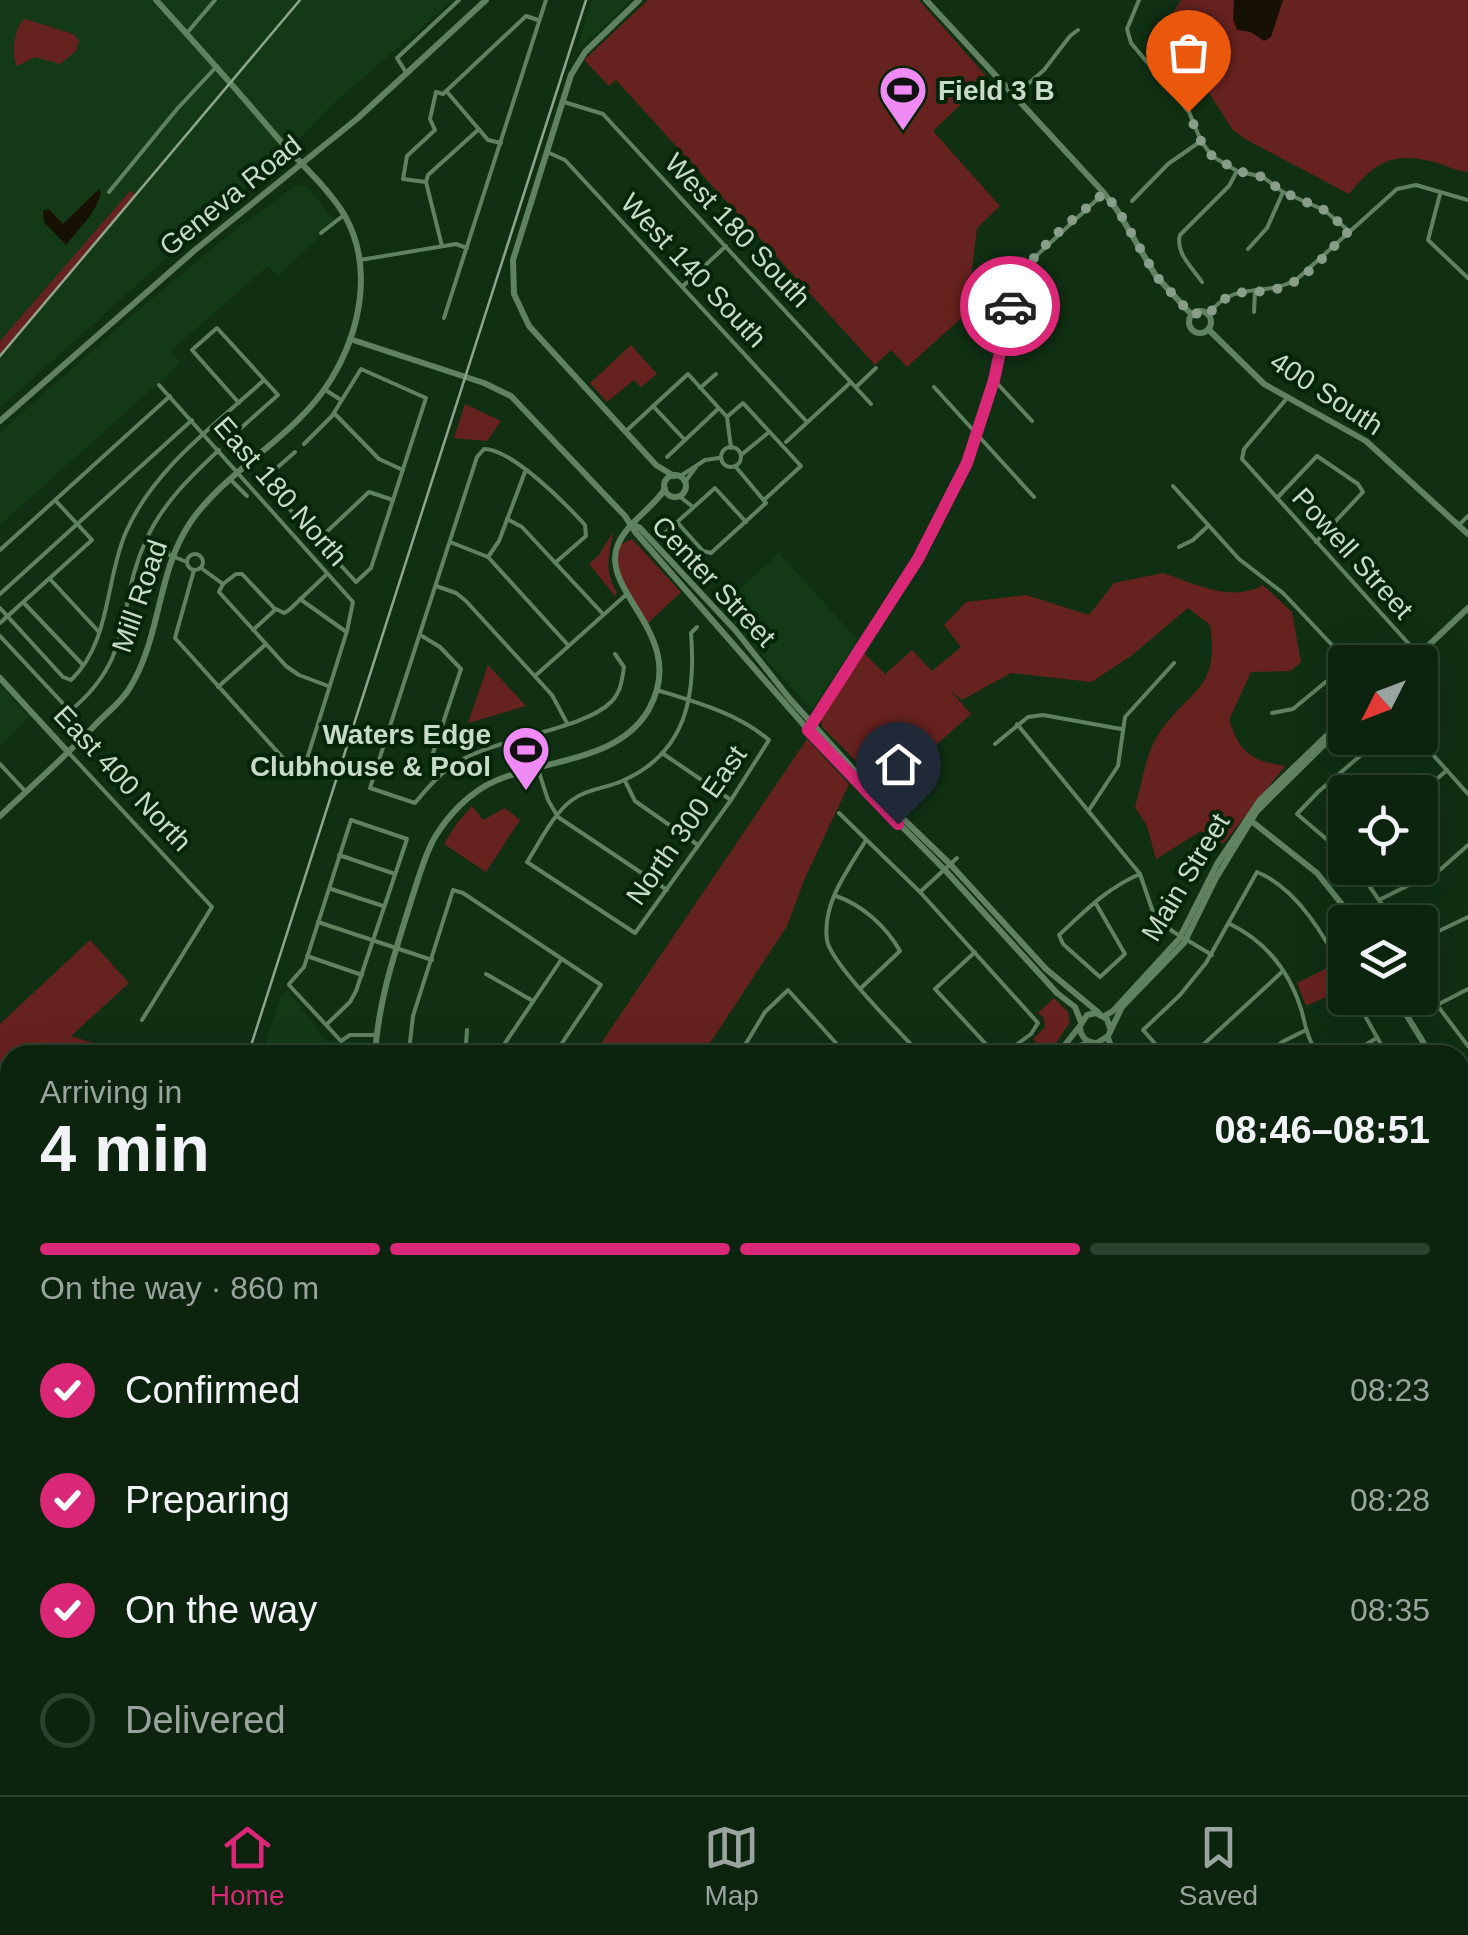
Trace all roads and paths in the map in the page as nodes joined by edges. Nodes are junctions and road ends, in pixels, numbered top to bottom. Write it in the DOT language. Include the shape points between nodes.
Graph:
graph roads {
  1 [pos="156,0"];
  2 [pos="215,0"];
  3 [pos="459,0"];
  4 [pos="486,0"];
  5 [pos="546,0"];
  6 [pos="639,0"];
  7 [pos="926,0"];
  8 [pos="1139,0"];
  9 [pos="540,20"];
  10 [pos="1078,30"];
  11 [pos="187,34"];
  12 [pos="217,66"];
  13 [pos="407,74"];
  14 [pos="446,92"];
  15 [pos="1015,95"];
  16 [pos="563,102"];
  17 [pos="478,129"];
  18 [pos="1201,141"];
  19 [pos="501,144"];
  20 [pos="547,152"];
  21 [pos="301,165"];
  22 [pos="1238,171"];
  23 [pos="426,182"];
  24 [pos="109,192"];
  25 [pos="1283,192"];
  26 [pos="1104,193"];
  27 [pos="1440,194"];
  28 [pos="1468,200"];
  29 [pos="1132,202"];
  30 [pos="344,216"];
  31 [pos="1349,231"];
  32 [pos="321,234"];
  33 [pos="442,246"];
  34 [pos="726,246"];
  35 [pos="467,248"];
  36 [pos="1248,249"];
  37 [pos="360,260"];
  38 [pos="1468,277"];
  39 [pos="1202,282"];
  40 [pos="683,286"];
  41 [pos="1254,290"];
  42 [pos="1254,312"];
  43 [pos="1192,315"];
  44 [pos="1208,315"];
  45 [pos="444,318"];
  46 [pos="1208,330"];
  47 [pos="350,338"];
  48 [pos="876,368"];
  49 [pos="716,374"];
  50 [pos="264,380"];
  51 [pos="994,380"];
  52 [pos="854,384"];
  53 [pos="159,385"];
  54 [pos="934,387"];
  55 [pos="700,388"];
  56 [pos="324,389"];
  57 [pos="170,396"];
  58 [pos="1288,397"];
  59 [pos="342,401"];
  60 [pos="239,403"];
  61 [pos="871,404"];
  62 [pos="653,406"];
  63 [pos="719,408"];
  64 [pos="334,413"];
  65 [pos="727,417"];
  66 [pos="192,420"];
  67 [pos="0,421"];
  68 [pos="1032,421"];
  69 [pos="808,422"];
  70 [pos="242,428"];
  71 [pos="625,432"];
  72 [pos="769,432"];
  73 [pos="204,434"];
  74 [pos="978,435"];
  75 [pos="684,440"];
  76 [pos="786,442"];
  77 [pos="304,444"];
  78 [pos="731,448"];
  79 [pos="219,450"];
  80 [pos="295,452"];
  81 [pos="741,455"];
  82 [pos="667,457"];
  83 [pos="721,458"];
  84 [pos="656,465"];
  85 [pos="735,466"];
  86 [pos="402,470"];
  87 [pos="239,472"];
  88 [pos="525,472"];
  89 [pos="680,478"];
  90 [pos="231,480"];
  91 [pos="1172,486"];
  92 [pos="665,487"];
  93 [pos="247,496"];
  94 [pos="681,496"];
  95 [pos="1034,497"];
  96 [pos="1277,498"];
  97 [pos="55,500"];
  98 [pos="393,500"];
  99 [pos="765,502"];
  100 [pos="694,507"];
  101 [pos="1468,516"];
  102 [pos="506,520"];
  103 [pos="677,522"];
  104 [pos="746,522"];
  105 [pos="77,524"];
  106 [pos="633,525"];
  107 [pos="1208,526"];
  108 [pos="1458,526"];
  109 [pos="665,533"];
  110 [pos="1468,534"];
  111 [pos="318,540"];
  112 [pos="450,542"];
  113 [pos="1316,542"];
  114 [pos="1179,546"];
  115 [pos="0,550"];
  116 [pos="704,552"];
  117 [pos="172,555"];
  118 [pos="488,557"];
  119 [pos="186,562"];
  120 [pos="691,562"];
  121 [pos="555,563"];
  122 [pos="201,568"];
  123 [pos="194,570"];
  124 [pos="327,574"];
  125 [pos="50,579"];
  126 [pos="224,584"];
  127 [pos="436,589"];
  128 [pos="628,593"];
  129 [pos="0,594"];
  130 [pos="300,599"];
  131 [pos="24,602"];
  132 [pos="0,608"];
  133 [pos="276,609"];
  134 [pos="602,614"];
  135 [pos="1466,614"];
  136 [pos="8,616"];
  137 [pos="0,624"];
  138 [pos="697,627"];
  139 [pos="253,630"];
  140 [pos="736,631"];
  141 [pos="99,632"];
  142 [pos="347,632"];
  143 [pos="420,634"];
  144 [pos="0,636"];
  145 [pos="733,640"];
  146 [pos="266,644"];
  147 [pos="1330,645"];
  148 [pos="1409,645"];
  149 [pos="1431,645"];
  150 [pos="568,646"];
  151 [pos="615,654"];
  152 [pos="749,660"];
  153 [pos="1174,664"];
  154 [pos="82,665"];
  155 [pos="535,676"];
  156 [pos="0,678"];
  157 [pos="774,678"];
  158 [pos="1328,680"];
  159 [pos="328,686"];
  160 [pos="218,687"];
  161 [pos="658,690"];
  162 [pos="690,700"];
  163 [pos="1272,713"];
  164 [pos="568,723"];
  165 [pos="1017,724"];
  166 [pos="811,728"];
  167 [pos="1121,729"];
  168 [pos="527,736"];
  169 [pos="1328,738"];
  170 [pos="995,744"];
  171 [pos="69,753"];
  172 [pos="662,753"];
  173 [pos="1362,755"];
  174 [pos="1433,755"];
  175 [pos="0,764"];
  176 [pos="538,768"];
  177 [pos="1447,770"];
  178 [pos="444,772"];
  179 [pos="1338,775"];
  180 [pos="1438,778"];
  181 [pos="625,780"];
  182 [pos="1328,784"];
  183 [pos="26,792"];
  184 [pos="1468,794"];
  185 [pos="731,800"];
  186 [pos="1089,810"];
  187 [pos="839,813"];
  188 [pos="0,816"];
  189 [pos="558,816"];
  190 [pos="1249,819"];
  191 [pos="866,840"];
  192 [pos="1328,840"];
  193 [pos="698,845"];
  194 [pos="1468,845"];
  195 [pos="339,855"];
  196 [pos="957,858"];
  197 [pos="947,867"];
  198 [pos="395,874"];
  199 [pos="1140,874"];
  200 [pos="1370,885"];
  201 [pos="329,888"];
  202 [pos="667,890"];
  203 [pos="920,892"];
  204 [pos="835,895"];
  205 [pos="1380,898"];
  206 [pos="1095,902"];
  207 [pos="1342,905"];
  208 [pos="1384,905"];
  209 [pos="384,906"];
  210 [pos="1468,917"];
  211 [pos="318,922"];
  212 [pos="1230,924"];
  213 [pos="1438,931"];
  214 [pos="1184,938"];
  215 [pos="374,940"];
  216 [pos="1328,945"];
  217 [pos="396,948"];
  218 [pos="974,952"];
  219 [pos="1212,955"];
  220 [pos="307,956"];
  221 [pos="562,959"];
  222 [pos="432,960"];
  223 [pos="1284,971"];
  224 [pos="362,974"];
  225 [pos="486,974"];
  226 [pos="861,988"];
  227 [pos="1468,990"];
  228 [pos="534,1000"];
  229 [pos="1438,1005"];
  230 [pos="1438,1006"];
  231 [pos="1101,1014"];
  232 [pos="1363,1015"];
  233 [pos="1406,1015"];
  234 [pos="142,1020"];
  235 [pos="1080,1024"];
  236 [pos="326,1025"];
  237 [pos="468,1030"];
  238 [pos="1306,1031"];
  239 [pos="1109,1032"];
  240 [pos="376,1035"];
  241 [pos="1376,1038"];
  242 [pos="1092,1043"];
  243 [pos="376,1045"];
  244 [pos="411,1045"];
  245 [pos="467,1045"];
  246 [pos="503,1045"];
  247 [pos="561,1045"];
  248 [pos="747,1045"];
  249 [pos="837,1045"];
  250 [pos="912,1045"];
  251 [pos="989,1045"];
  252 [pos="1015,1045"];
  253 [pos="1064,1045"];
  254 [pos="1085,1045"];
  255 [pos="1096,1045"];
  256 [pos="1110,1045"];
  257 [pos="1156,1045"];
  258 [pos="1203,1045"];
  259 [pos="1278,1045"];
  260 [pos="1314,1045"];
  261 [pos="1365,1045"];
  262 [pos="1381,1045"];
  263 [pos="1425,1045"];
  264 [pos="1467,1045"];
  1 -- 11 [label="main road"];
  2 -- 11 [label="street"];
  3 -- 13 [label="street" via="398,56"];
  4 -- 13 [label="main road, Geneva Road"];
  5 -- 9 [label="street"];
  6 -- 16 [label="main road" via="585,52"];
  7 -- 15 [label="main road"];
  8 -- 18 [label="street" via="1128,28 1131,43 1188,112"];
  9 -- 14 [label="street" via="526,16"];
  9 -- 19 [label="street"];
  10 -- 15 [label="street"];
  11 -- 12 [label="main road"];
  12 -- 21 [label="main road"];
  12 -- 24 [label="street"];
  13 -- 21 [label="main road, Geneva Road"];
  14 -- 17 [label="street"];
  14 -- 23 [label="street" via="436,92 430,119 435,130 407,156 403,179"];
  15 -- 26 [label="main road"];
  16 -- 20 [label="main road"];
  16 -- 34 [label="street, West 180 South" via="603,114"];
  17 -- 19 [label="street"];
  17 -- 23 [label="street"];
  18 -- 22 [label="street"];
  18 -- 29 [label="street"];
  19 -- 35 [label="street"];
  20 -- 40 [label="street, West 140 South" via="566,160"];
  20 -- 71 [label="main road" via="513,260 514,294 529,326"];
  21 -- 30 [label="main road"];
  21 -- 67 [label="main road, Geneva Road"];
  22 -- 25 [label="street" via="1263,177"];
  22 -- 39 [label="street" via="1180,235 1182,255"];
  23 -- 33 [label="street"];
  25 -- 31 [label="street"];
  25 -- 36 [label="street" via="1267,228"];
  26 -- 43 [label="main road" via="1156,276"];
  26 -- 51 [label="street" via="1018,280"];
  27 -- 28 [label="street"];
  27 -- 31 [label="street" via="1416,185 1397,189"];
  27 -- 38 [label="street" via="1428,240"];
  30 -- 32 [label="street"];
  30 -- 37 [label="main road"];
  31 -- 41 [label="street" via="1296,280"];
  33 -- 35 [label="street"];
  33 -- 37 [label="street"];
  34 -- 40 [label="street"];
  34 -- 52 [label="street, West 180 South"];
  35 -- 45 [label="street"];
  37 -- 47 [label="main road, Mill Road" via="361,299"];
  40 -- 69 [label="street, West 140 South"];
  41 -- 42 [label="street"];
  41 -- 44 [label="street" via="1236,291"];
  43 -- 44 [label="main road"];
  43 -- 46 [label="main road" via="1192,330"];
  44 -- 46 [label="main road"];
  46 -- 58 [label="main road, 400 South" via="1264,384"];
  47 -- 56 [label="main road, Mill Road"];
  47 -- 106 [label="main road, Center Street" via="511,396"];
  48 -- 52 [label="street"];
  49 -- 55 [label="street"];
  50 -- 60 [label="street"];
  50 -- 60 [label="street" via="217,328 192,350"];
  50 -- 70 [label="street" via="278,395"];
  51 -- 68 [label="street"];
  51 -- 74 [label="street"];
  52 -- 61 [label="street, West 180 South"];
  52 -- 69 [label="street"];
  53 -- 57 [label="street, East 180 North"];
  54 -- 74 [label="street"];
  55 -- 62 [label="street" via="688,374"];
  55 -- 63 [label="street"];
  56 -- 59 [label="street"];
  56 -- 87 [label="main road, Mill Road"];
  57 -- 66 [label="street, East 180 North"];
  57 -- 97 [label="street"];
  58 -- 96 [label="street, Powell Street" via="1242,457"];
  58 -- 108 [label="main road, 400 South" via="1366,441"];
  59 -- 64 [label="street"];
  59 -- 86 [label="street" via="360,369 426,398"];
  60 -- 73 [label="street"];
  62 -- 71 [label="street"];
  62 -- 75 [label="street"];
  63 -- 65 [label="street"];
  63 -- 75 [label="street"];
  64 -- 77 [label="street"];
  64 -- 86 [label="street" via="379,459"];
  65 -- 72 [label="street" via="742,403"];
  65 -- 78 [label="street"];
  66 -- 73 [label="street, East 180 North"];
  66 -- 105 [label="street"];
  69 -- 76 [label="street"];
  71 -- 84 [label="main road"];
  72 -- 81 [label="street"];
  72 -- 99 [label="street" via="800,466"];
  73 -- 79 [label="street, East 180 North"];
  73 -- 141 [label="street" via="154,484 134,517"];
  74 -- 95 [label="street"];
  74 -- 166 [label="street" via="918,559"];
  75 -- 82 [label="street"];
  78 -- 81 [label="street"];
  78 -- 83 [label="street"];
  79 -- 87 [label="street, East 180 North"];
  79 -- 144 [label="street" via="170,500 145,541 112,662 70,712"];
  80 -- 111 [label="street" via="263,480"];
  81 -- 85 [label="street"];
  83 -- 85 [label="street"];
  83 -- 89 [label="street" via="705,460"];
  84 -- 89 [label="main road"];
  84 -- 92 [label="main road"];
  85 -- 99 [label="street"];
  86 -- 98 [label="street"];
  87 -- 90 [label="main road, Mill Road"];
  87 -- 124 [label="street, East 180 North"];
  88 -- 102 [label="street"];
  88 -- 112 [label="street" via="484,448"];
  88 -- 121 [label="street" via="585,525 586,536"];
  89 -- 92 [label="main road"];
  89 -- 94 [label="main road"];
  90 -- 93 [label="street, East 180 North"];
  90 -- 117 [label="main road, Mill Road" via="190,522"];
  91 -- 107 [label="street"];
  92 -- 94 [label="main road"];
  92 -- 106 [label="main road"];
  94 -- 100 [label="street"];
  94 -- 106 [label="main road"];
  96 -- 113 [label="street, Powell Street"];
  96 -- 113 [label="street" via="1317,456 1358,484 1363,492"];
  97 -- 105 [label="street"];
  97 -- 115 [label="street"];
  98 -- 111 [label="street" via="370,492"];
  98 -- 111 [label="street" via="371,568 356,582"];
  99 -- 104 [label="street"];
  100 -- 103 [label="street"];
  100 -- 104 [label="street" via="715,488"];
  101 -- 108 [label="street"];
  102 -- 118 [label="street"];
  102 -- 121 [label="street" via="522,526"];
  103 -- 109 [label="street"];
  103 -- 116 [label="street"];
  104 -- 116 [label="street"];
  105 -- 125 [label="street" via="92,540"];
  105 -- 129 [label="street"];
  106 -- 128 [label="main road" via="615,560"];
  106 -- 140 [label="main road, Center Street"];
  106 -- 145 [label="main road, Center Street"];
  107 -- 114 [label="street"];
  107 -- 147 [label="street" via="1284,592"];
  108 -- 110 [label="main road, 400 South"];
  112 -- 118 [label="street"];
  112 -- 127 [label="street"];
  113 -- 148 [label="street, Powell Street"];
  116 -- 120 [label="street"];
  117 -- 119 [label="street"];
  117 -- 171 [label="main road, Mill Road" via="129,690"];
  118 -- 150 [label="street"];
  119 -- 122 [label="street" via="196,554"];
  119 -- 123 [label="street"];
  121 -- 134 [label="street"];
  122 -- 123 [label="street"];
  122 -- 126 [label="street"];
  123 -- 160 [label="street" via="175,638"];
  124 -- 130 [label="street"];
  124 -- 142 [label="street, East 180 North" via="352,602"];
  125 -- 131 [label="street"];
  125 -- 141 [label="street"];
  126 -- 133 [label="street" via="242,574"];
  126 -- 139 [label="street" via="219,592"];
  127 -- 143 [label="street"];
  127 -- 155 [label="street" via="456,592"];
  128 -- 134 [label="street"];
  128 -- 161 [label="main road" via="656,644"];
  130 -- 133 [label="street" via="284,613"];
  130 -- 142 [label="street"];
  131 -- 136 [label="street"];
  131 -- 154 [label="street"];
  132 -- 136 [label="street"];
  133 -- 139 [label="street"];
  134 -- 150 [label="street"];
  135 -- 149 [label="main road"];
  136 -- 137 [label="street"];
  136 -- 154 [label="street" via="63,677 70,680"];
  138 -- 162 [label="street" via="691,632"];
  139 -- 146 [label="street"];
  140 -- 145 [label="main road"];
  140 -- 157 [label="main road, Center Street"];
  141 -- 154 [label="street"];
  142 -- 159 [label="street"];
  143 -- 178 [label="street" via="461,669 430,759"];
  143 -- 178 [label="street" via="370,788 415,803"];
  145 -- 152 [label="main road, Center Street"];
  146 -- 159 [label="street" via="299,676"];
  146 -- 160 [label="street"];
  150 -- 155 [label="street"];
  151 -- 164 [label="street" via="624,666 611,703"];
  152 -- 157 [label="main road"];
  152 -- 166 [label="main road, Center Street"];
  153 -- 167 [label="street" via="1131,708"];
  155 -- 164 [label="street"];
  156 -- 171 [label="main road, East 400 North"];
  157 -- 166 [label="main road, Center Street"];
  158 -- 163 [label="street" via="1293,709"];
  159 -- 160 [label="street" via="301,778"];
  161 -- 162 [label="street"];
  161 -- 176 [label="main road" via="618,742"];
  162 -- 172 [label="street"];
  162 -- 185 [label="street, North 300 East" via="768,740"];
  164 -- 168 [label="street"];
  165 -- 167 [label="street" via="1043,714"];
  165 -- 170 [label="street"];
  165 -- 186 [label="street"];
  166 -- 197 [label="main road, Center Street"];
  167 -- 186 [label="street" via="1118,766"];
  168 -- 176 [label="street"];
  168 -- 178 [label="street"];
  169 -- 190 [label="main road, Main Street"];
  171 -- 183 [label="main road, Mill Road"];
  171 -- 234 [label="street, East 400 North" via="212,908"];
  172 -- 181 [label="street"];
  172 -- 185 [label="street"];
  173 -- 179 [label="street"];
  174 -- 177 [label="street"];
  175 -- 183 [label="street"];
  176 -- 189 [label="street"];
  176 -- 217 [label="main road" via="473,793 445,823 423,865"];
  177 -- 180 [label="street"];
  177 -- 184 [label="street"];
  181 -- 189 [label="street" via="580,794"];
  181 -- 193 [label="street" via="634,801"];
  182 -- 192 [label="street" via="1298,814"];
  183 -- 188 [label="main road, Mill Road"];
  185 -- 193 [label="street, North 300 East"];
  186 -- 199 [label="street"];
  187 -- 191 [label="street"];
  189 -- 202 [label="street"];
  189 -- 202 [label="street, North 300 East" via="527,862 635,933"];
  190 -- 207 [label="main road" via="1317,873"];
  190 -- 214 [label="main road, Main Street"];
  191 -- 203 [label="street"];
  191 -- 204 [label="street"];
  193 -- 202 [label="street, North 300 East"];
  194 -- 205 [label="street" via="1441,869"];
  195 -- 198 [label="street"];
  195 -- 198 [label="street" via="351,820 407,839"];
  195 -- 201 [label="street"];
  196 -- 197 [label="street"];
  197 -- 203 [label="street"];
  197 -- 231 [label="main road, Center Street" via="1046,969"];
  197 -- 235 [label="main road, Center Street" via="1075,1007"];
  198 -- 209 [label="street"];
  199 -- 206 [label="street"];
  199 -- 214 [label="street" via="1153,912"];
  200 -- 205 [label="street"];
  201 -- 209 [label="street"];
  201 -- 211 [label="street"];
  203 -- 218 [label="street"];
  204 -- 226 [label="street" via="827,944"];
  204 -- 226 [label="street" via="866,912 900,952"];
  205 -- 208 [label="street"];
  206 -- 206 [label="street" via="1059,935 1100,977 1125,954"];
  209 -- 215 [label="street"];
  210 -- 213 [label="street"];
  211 -- 215 [label="street"];
  211 -- 220 [label="street"];
  212 -- 216 [label="street" via="1257,872 1303,910"];
  212 -- 219 [label="street"];
  212 -- 223 [label="street" via="1263,943"];
  214 -- 219 [label="street"];
  214 -- 231 [label="main road, Main Street" via="1113,1011"];
  214 -- 239 [label="main road, Main Street" via="1122,1007"];
  215 -- 217 [label="street"];
  215 -- 224 [label="street"];
  217 -- 222 [label="street"];
  217 -- 240 [label="main road"];
  218 -- 251 [label="street" via="935,989"];
  218 -- 252 [label="street" via="1038,1024"];
  219 -- 257 [label="street" via="1143,1030"];
  220 -- 224 [label="street"];
  220 -- 236 [label="street" via="289,984"];
  221 -- 222 [label="street" via="453,890"];
  221 -- 228 [label="street"];
  221 -- 247 [label="street" via="601,985"];
  222 -- 244 [label="street" via="413,1016"];
  223 -- 238 [label="street"];
  223 -- 258 [label="street"];
  224 -- 236 [label="street" via="350,1002"];
  225 -- 228 [label="street"];
  226 -- 250 [label="street"];
  227 -- 229 [label="street"];
  228 -- 246 [label="street"];
  230 -- 264 [label="street"];
  231 -- 235 [label="main road" via="1087,1015"];
  231 -- 239 [label="main road"];
  232 -- 241 [label="street"];
  233 -- 263 [label="main road"];
  235 -- 242 [label="main road"];
  235 -- 253 [label="main road"];
  236 -- 240 [label="street" via="340,1040"];
  237 -- 245 [label="street"];
  238 -- 259 [label="street"];
  238 -- 260 [label="street"];
  239 -- 242 [label="main road"];
  239 -- 256 [label="main road"];
  240 -- 243 [label="main road"];
  241 -- 261 [label="street"];
  241 -- 262 [label="street"];
  242 -- 254 [label="main road"];
  242 -- 255 [label="main road"];
  248 -- 249 [label="street" via="788,990"];
}
